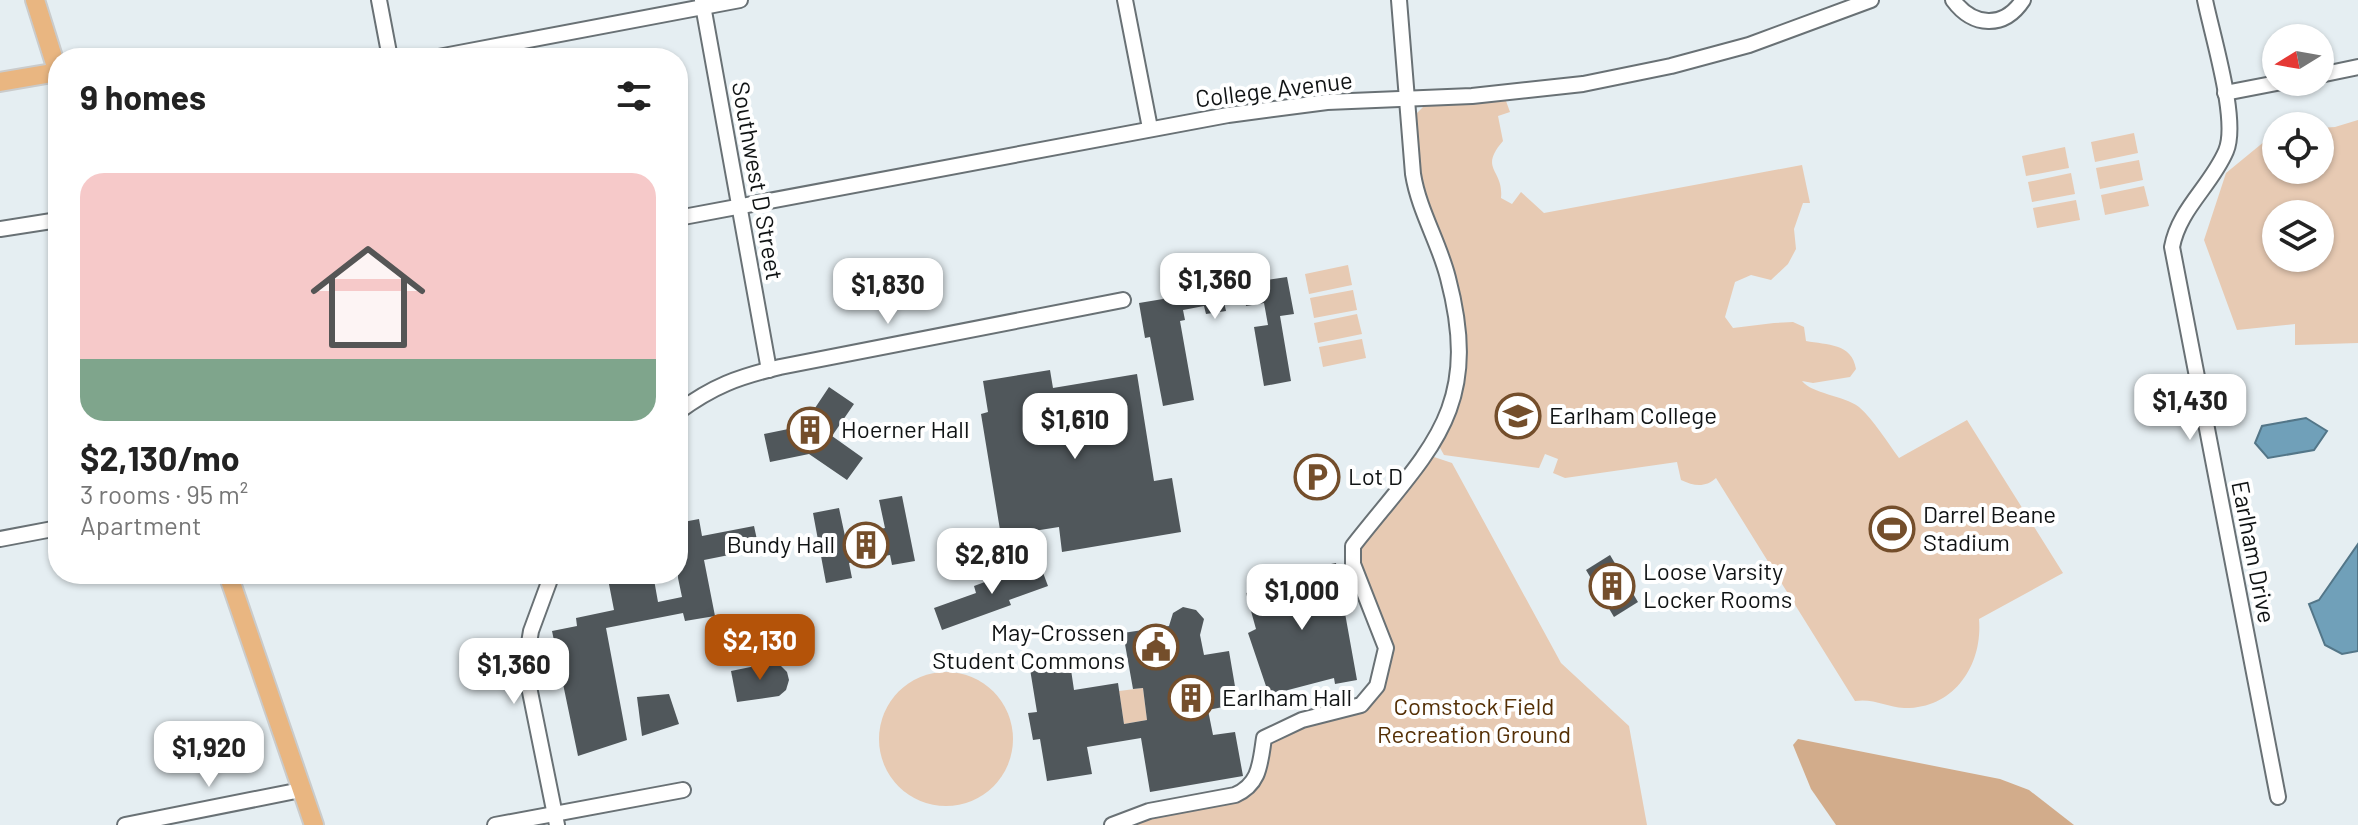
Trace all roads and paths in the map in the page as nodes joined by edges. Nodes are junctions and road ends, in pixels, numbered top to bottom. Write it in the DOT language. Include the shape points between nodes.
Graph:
graph roads {
  1 [pos="35,0"];
  2 [pos="379,0"];
  3 [pos="740,0"];
  4 [pos="1125,0"];
  5 [pos="1399,0"];
  6 [pos="1871,0"];
  7 [pos="1953,0"];
  8 [pos="2023,0"];
  9 [pos="2205,0"];
  10 [pos="702,4"];
  11 [pos="50,48"];
  12 [pos="388,48"];
  13 [pos="483,48"];
  14 [pos="2358,67"];
  15 [pos="2334,72"];
  16 [pos="48,75"];
  17 [pos="0,82"];
  18 [pos="2262,86"];
  19 [pos="2225,93"];
  20 [pos="1405,100"];
  21 [pos="1150,128"];
  22 [pos="740,206"];
  23 [pos="688,216"];
  24 [pos="48,222"];
  25 [pos="0,229"];
  26 [pos="1123,300"];
  27 [pos="769,370"];
  28 [pos="688,404"];
  29 [pos="48,530"];
  30 [pos="0,539"];
  31 [pos="231,584"];
  32 [pos="548,584"];
  33 [pos="301,790"];
  34 [pos="683,790"];
  35 [pos="2278,797"];
  36 [pos="556,819"];
  37 [pos="125,825"];
  38 [pos="314,825"];
  39 [pos="495,825"];
  40 [pos="1112,825"];
  1 -- 11 [label="main road"];
  2 -- 12 [label="street"];
  3 -- 10 [label="street"];
  4 -- 21 [label="street"];
  5 -- 20 [label="street"];
  6 -- 20 [label="street, College Avenue" via="1749,45 1625,76 1546,89"];
  7 -- 8 [label="street" via="1970,17 1991,22 2007,17"];
  9 -- 19 [label="street, Earlham Drive"];
  10 -- 13 [label="street"];
  10 -- 22 [label="street, Southwest D Street"];
  14 -- 15 [label="street"];
  16 -- 17 [label="main road"];
  18 -- 19 [label="street"];
  19 -- 35 [label="street, Earlham Drive" via="2227,150 2175,229 2172,247"];
  20 -- 21 [label="street, College Avenue" via="1327,102"];
  20 -- 40 [label="street" via="1417,197 1447,274 1460,357 1454,403 1439,435 1353,546 1353,564 1386,648 1377,686 1361,705 1302,720 1264,738 1254,783 1247,790 1149,811"];
  21 -- 22 [label="street, College Avenue"];
  22 -- 23 [label="street, College Avenue"];
  22 -- 27 [label="street, Southwest D Street"];
  24 -- 25 [label="street"];
  26 -- 27 [label="street"];
  27 -- 28 [label="street" via="707,390"];
  29 -- 30 [label="street"];
  31 -- 33 [label="main road"];
  32 -- 36 [label="street" via="525,667"];
  33 -- 37 [label="street"];
  33 -- 38 [label="main road"];
  34 -- 36 [label="street"];
  36 -- 39 [label="street"];
}
